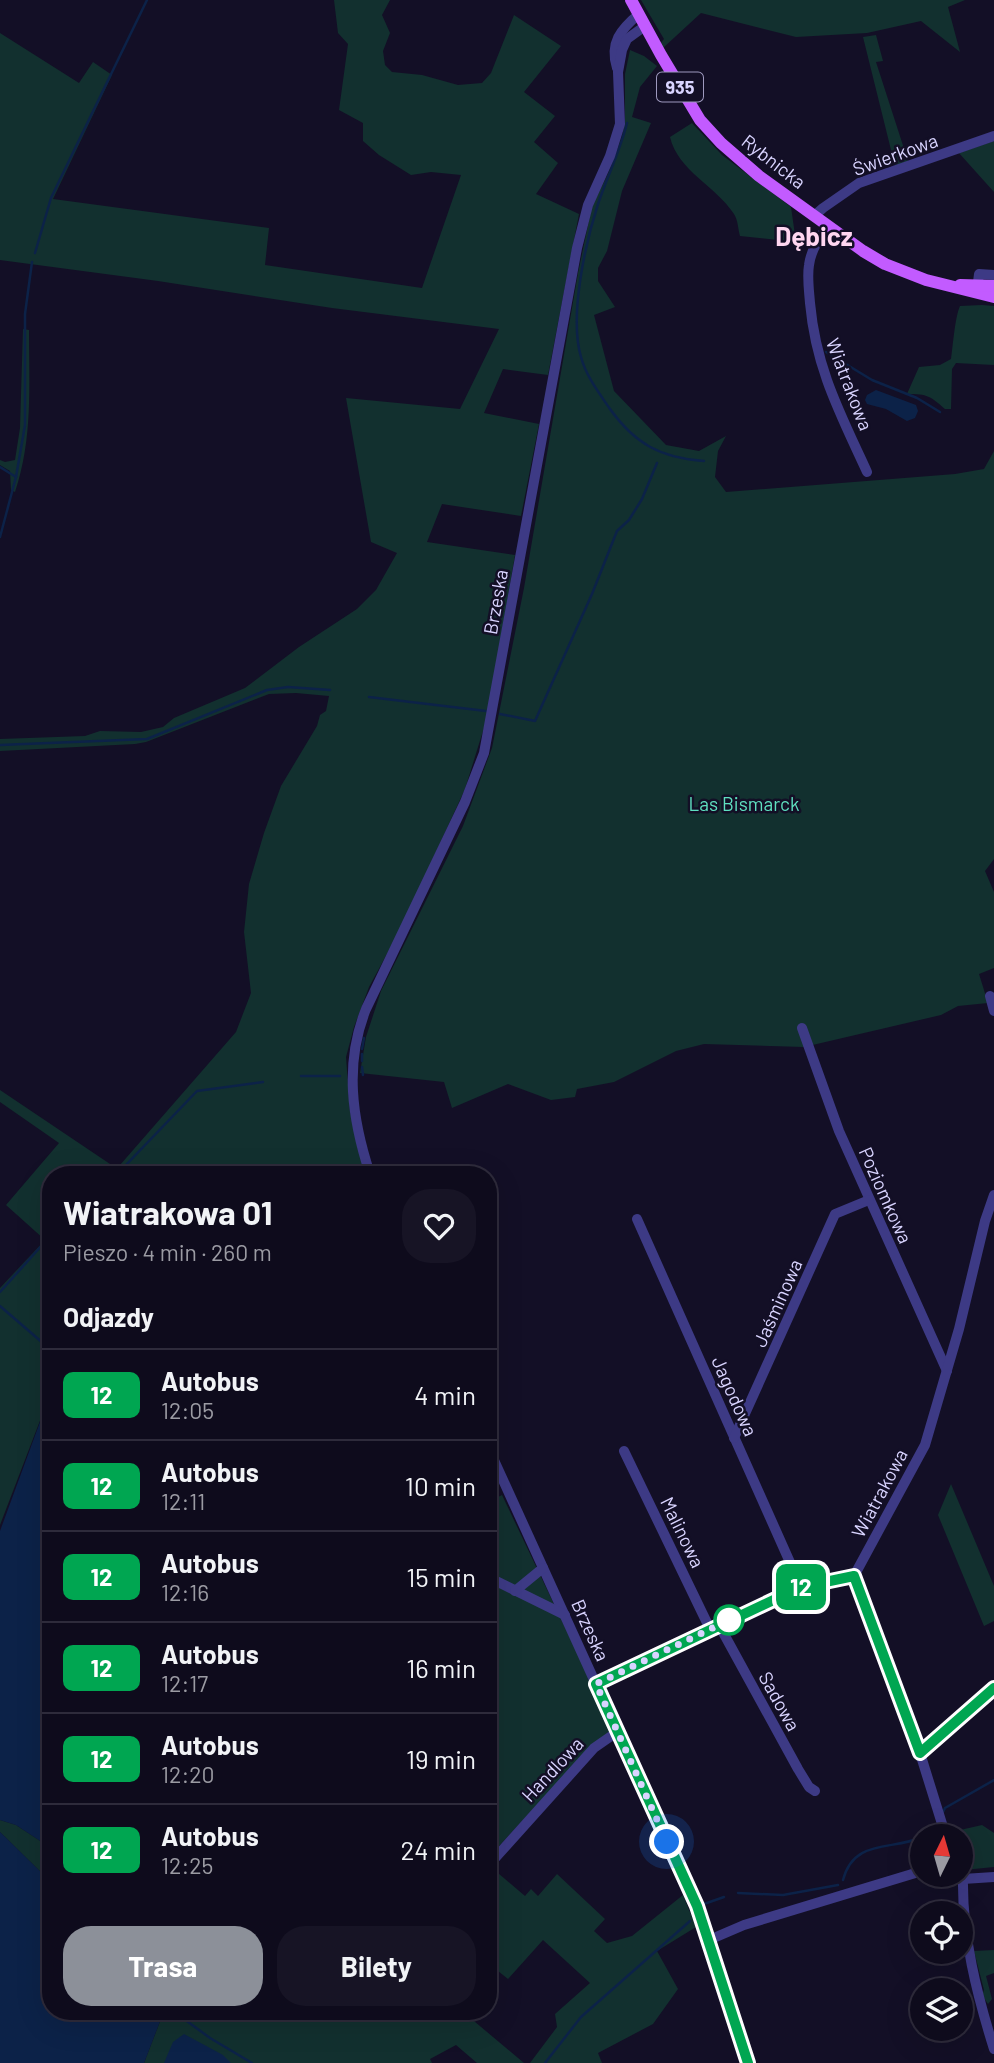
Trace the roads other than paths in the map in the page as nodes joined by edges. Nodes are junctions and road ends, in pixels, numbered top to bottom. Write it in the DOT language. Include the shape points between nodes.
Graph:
graph roads {
  1 [pos="631,0"];
  2 [pos="639,14"];
  3 [pos="645,26"];
  4 [pos="618,72"];
  5 [pos="994,136"];
  6 [pos="814,216"];
  7 [pos="828,226"];
  8 [pos="994,275"];
  9 [pos="994,286"];
  10 [pos="977,289"];
  11 [pos="994,296"];
  12 [pos="867,472"];
  13 [pos="990,996"];
  14 [pos="994,1011"];
  15 [pos="802,1028"];
  16 [pos="368,1166"];
  17 [pos="994,1195"];
  18 [pos="869,1200"];
  19 [pos="637,1219"];
  20 [pos="947,1371"];
  21 [pos="734,1438"];
  22 [pos="624,1451"];
  23 [pos="497,1467"];
  24 [pos="543,1568"];
  25 [pos="854,1576"];
  26 [pos="497,1582"];
  27 [pos="801,1587"];
  28 [pos="515,1591"];
  29 [pos="565,1615"];
  30 [pos="715,1627"];
  31 [pos="596,1684"];
  32 [pos="994,1688"];
  33 [pos="617,1732"];
  34 [pos="920,1753"];
  35 [pos="815,1791"];
  36 [pos="941,1824"];
  37 [pos="497,1856"];
  38 [pos="910,1875"];
  39 [pos="973,1877"];
  40 [pos="994,1877"];
  41 [pos="960,1887"];
  42 [pos="709,1940"];
  43 [pos="994,2049"];
  44 [pos="748,2063"];
  1 -- 2 [label="main road, Rybnicka / 935"];
  2 -- 3 [label="main road, Rybnicka / 935"];
  2 -- 4 [label="street" via="616,41"];
  3 -- 4 [label="street, Brzeska" via="626,42"];
  3 -- 6 [label="main road, Rybnicka / 935" via="706,127 759,176"];
  4 -- 16 [label="street, Brzeska" via="620,124 588,205 577,248 484,754 366,1009 356,1041 353,1102"];
  5 -- 6 [label="street, Świerkowa" via="859,183"];
  6 -- 7 [label="main road, Rybnicka / 935"];
  7 -- 10 [label="main road, Rybnicka / 935" via="896,269"];
  7 -- 12 [label="street, Wiatrakowa" via="808,265 813,338 831,393"];
  8 -- 10 [label="street" via="979,274"];
  9 -- 10 [label="main road, Rybnicka / 935"];
  10 -- 11 [label="main road, Rybnicka / 935"];
  13 -- 14 [label="street"];
  15 -- 18 [label="street, Poziomkowa"];
  17 -- 20 [label="street, Wiatrakowa"];
  18 -- 20 [label="street, Poziomkowa"];
  18 -- 21 [label="street, Jaśminowa" via="835,1214"];
  19 -- 21 [label="street, Jagodowa"];
  20 -- 25 [label="street, Wiatrakowa" via="925,1445"];
  21 -- 27 [label="street, Jagodowa"];
  22 -- 30 [label="street, Malinowa"];
  23 -- 24 [label="street, Brzeska"];
  24 -- 28 [label="street"];
  24 -- 29 [label="street, Brzeska"];
  25 -- 27 [label="street"];
  25 -- 34 [label="street"];
  26 -- 28 [label="street"];
  27 -- 30 [label="street"];
  28 -- 29 [label="street"];
  29 -- 31 [label="street, Brzeska"];
  30 -- 31 [label="street"];
  30 -- 35 [label="street, Sadowa"];
  31 -- 33 [label="street, Brzeska"];
  32 -- 34 [label="street"];
  33 -- 37 [label="street, Handlowa" via="594,1748"];
  33 -- 42 [label="street, Brzeska"];
  34 -- 36 [label="street"];
  38 -- 42 [label="street"];
  39 -- 40 [label="street"];
  41 -- 43 [label="street" via="981,2008"];
  42 -- 44 [label="street, Brzeska"];
}
